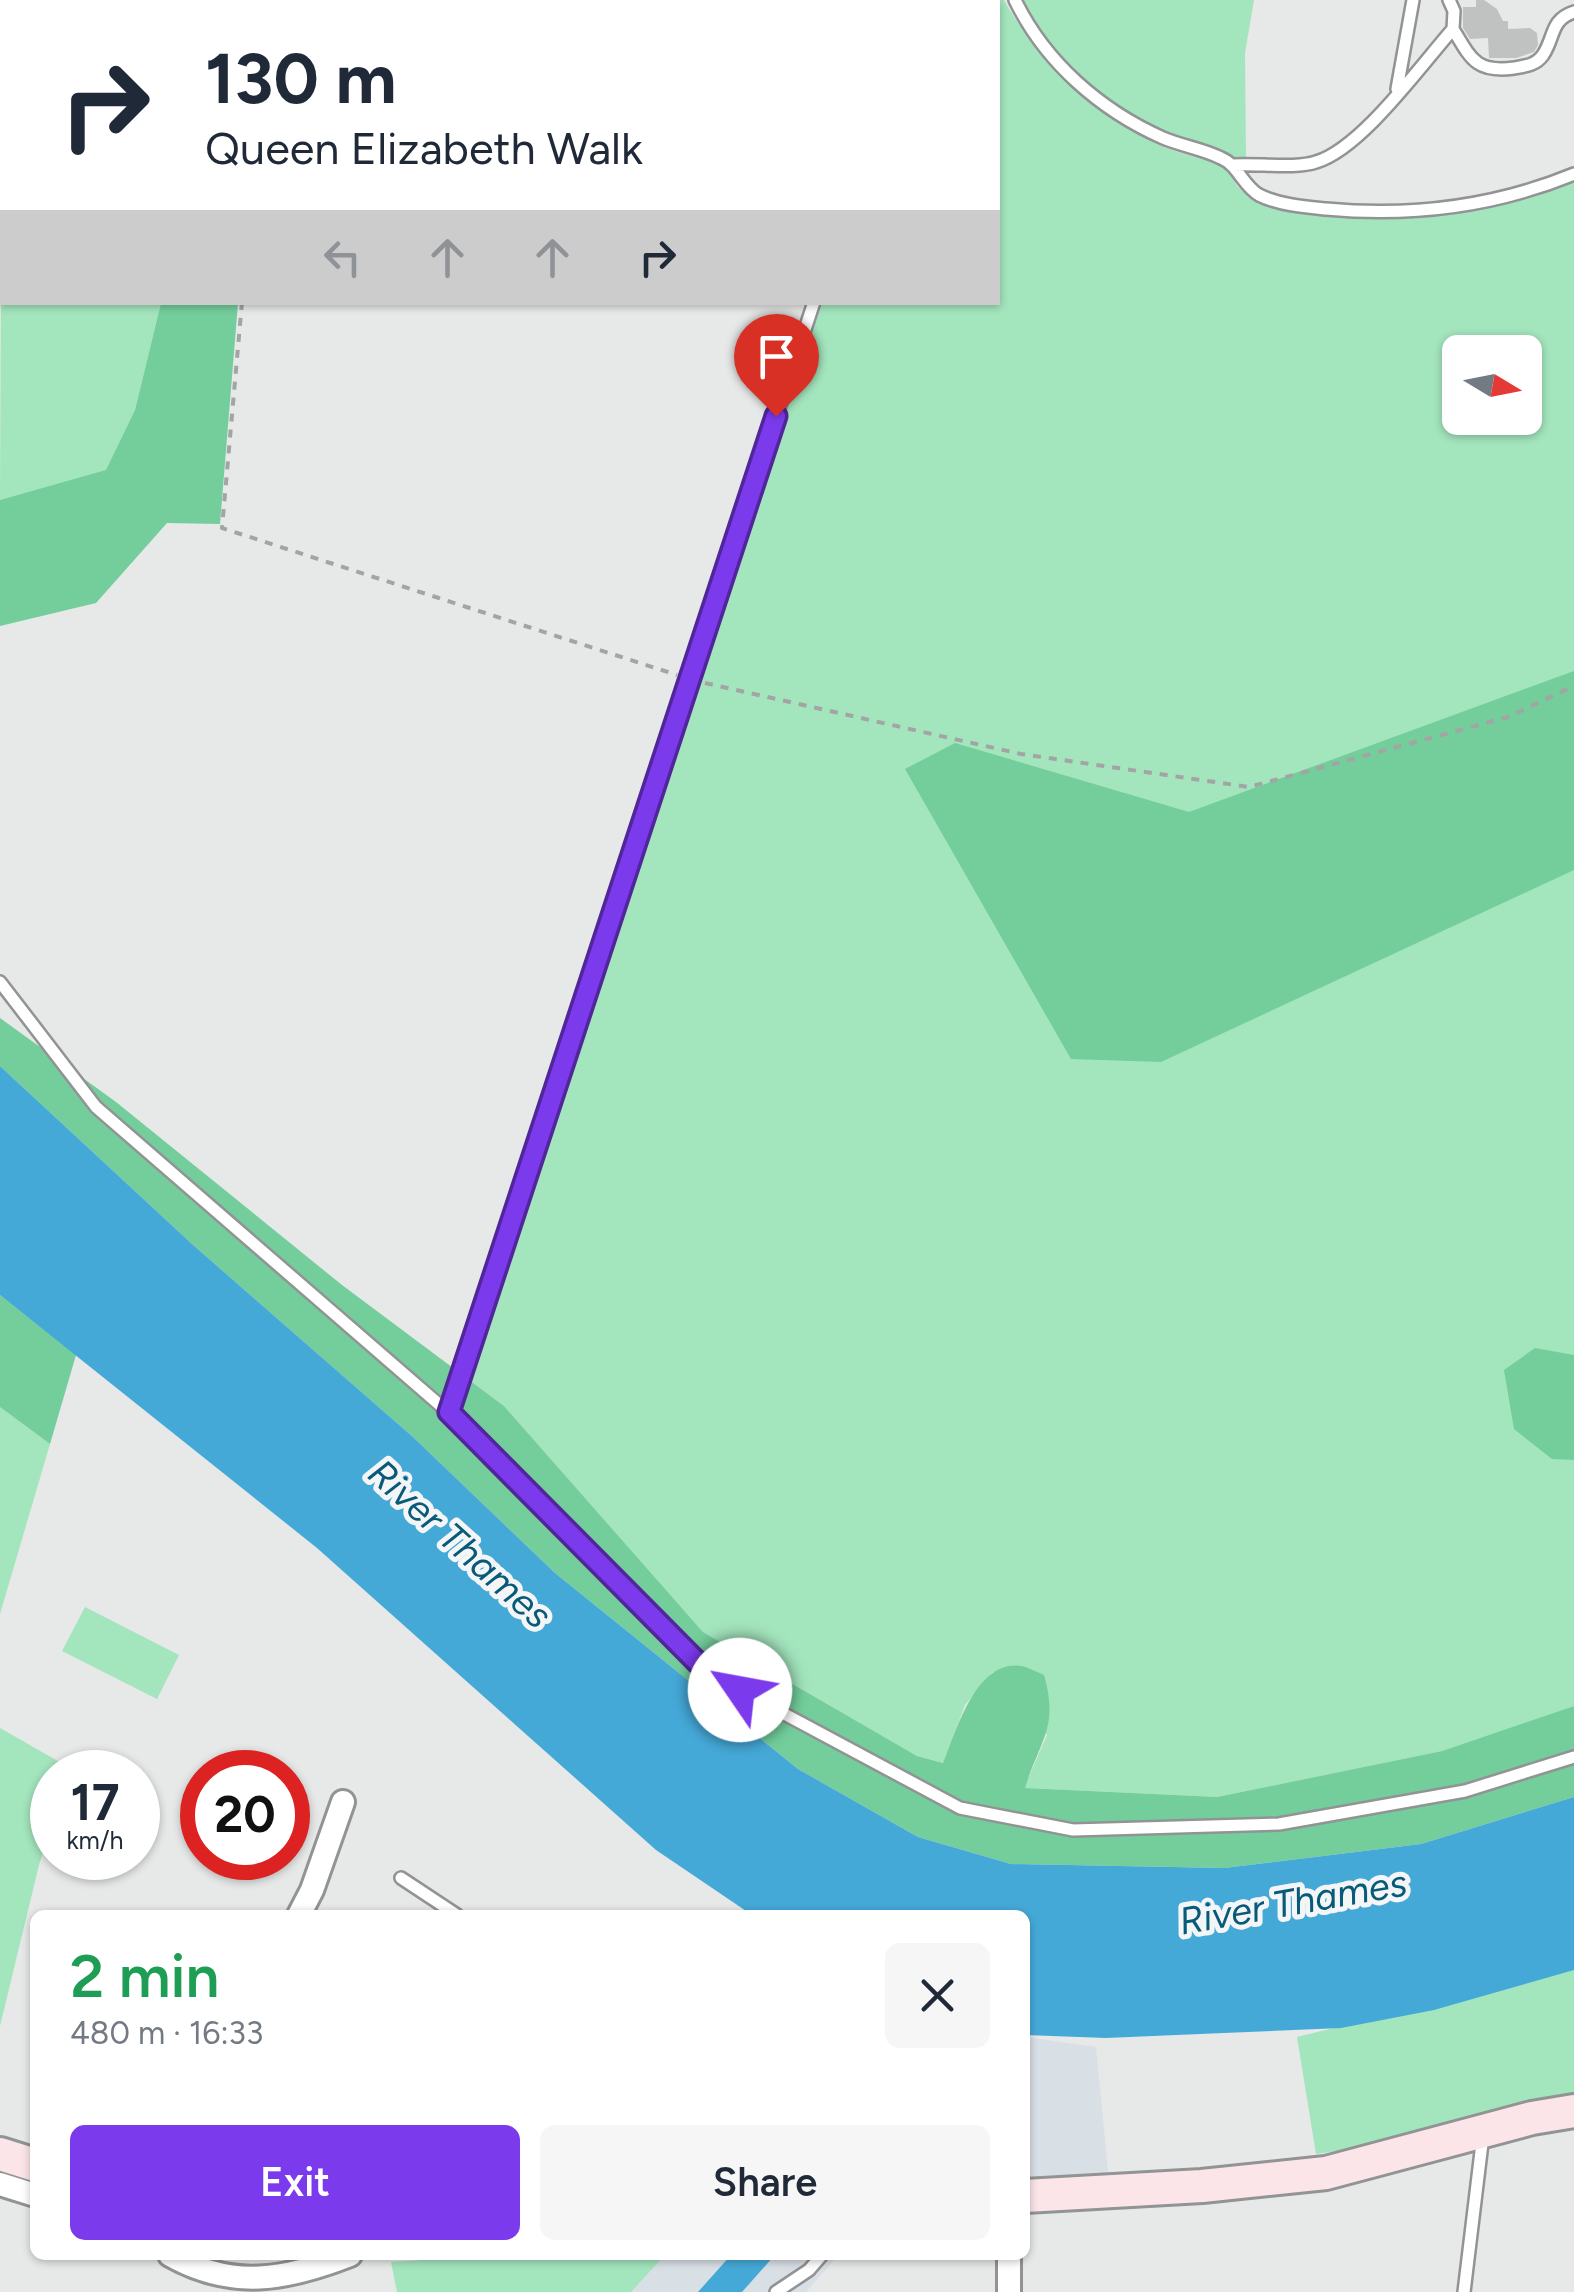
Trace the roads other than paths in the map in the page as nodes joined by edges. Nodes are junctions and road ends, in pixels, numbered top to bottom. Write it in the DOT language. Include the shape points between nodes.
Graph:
graph roads {
  1 [pos="1015,0"];
  2 [pos="1413,0"];
  3 [pos="1449,0"];
  4 [pos="1574,12"];
  5 [pos="1454,29"];
  6 [pos="1396,93"];
  7 [pos="1232,165"];
  8 [pos="1574,174"];
  9 [pos="813,305"];
  10 [pos="1,984"];
  11 [pos="449,1412"];
  12 [pos="1574,1757"];
  13 [pos="344,1802"];
  14 [pos="401,1878"];
  15 [pos="302,1910"];
  16 [pos="449,1910"];
  17 [pos="1574,2111"];
  18 [pos="1484,2131"];
  19 [pos="0,2154"];
  20 [pos="30,2163"];
  21 [pos="0,2184"];
  22 [pos="30,2194"];
  23 [pos="1030,2196"];
  24 [pos="181,2260"];
  25 [pos="331,2260"];
  26 [pos="818,2260"];
  27 [pos="1009,2260"];
  28 [pos="776,2292"];
  29 [pos="1008,2292"];
  30 [pos="1464,2292"];
  1 -- 7 [label="lane" via="1062,69 1112,110"];
  2 -- 6 [label="lane"];
  3 -- 5 [label="lane"];
  4 -- 5 [label="lane" via="1555,23 1540,59 1494,71 1470,57"];
  5 -- 6 [label="lane"];
  6 -- 7 [label="lane" via="1366,130 1318,162"];
  7 -- 8 [label="lane" via="1269,198 1370,212 1491,202"];
  9 -- 11 [label="lane"];
  10 -- 11 [label="lane" via="96,1108"];
  11 -- 12 [label="lane" via="708,1673 960,1808 1073,1830 1279,1824 1465,1791"];
  13 -- 15 [label="street"];
  14 -- 16 [label="lane"];
  17 -- 18 [label="main road"];
  18 -- 23 [label="main road" via="1326,2172"];
  18 -- 30 [label="lane"];
  19 -- 20 [label="main road"];
  21 -- 22 [label="street"];
  24 -- 25 [label="street" via="257,2280"];
  26 -- 28 [label="lane"];
  27 -- 29 [label="street"];
}
